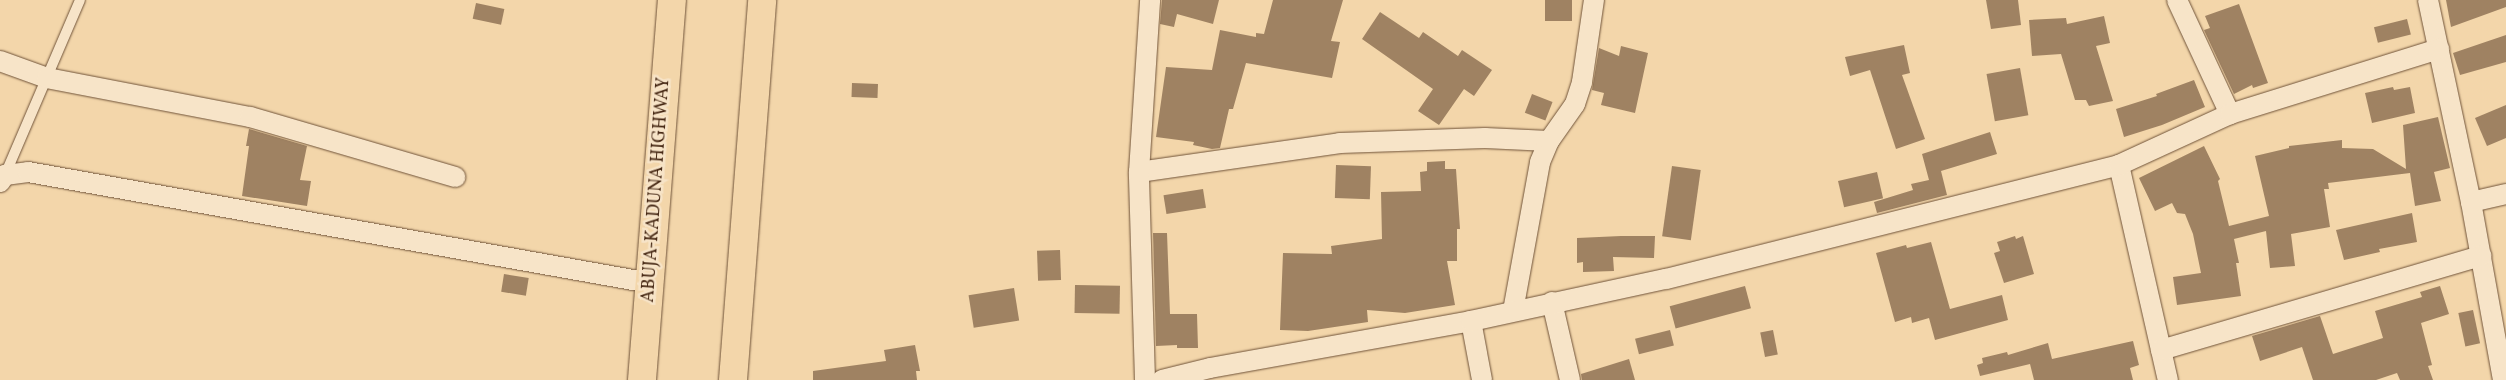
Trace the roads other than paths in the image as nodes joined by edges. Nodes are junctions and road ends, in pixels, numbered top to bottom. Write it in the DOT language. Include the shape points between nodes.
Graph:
graph roads {
  1 [pos="80,0"];
  2 [pos="672,0"];
  3 [pos="762,0"];
  4 [pos="1150,0"];
  5 [pos="1594,0"];
  6 [pos="2177,0"];
  7 [pos="2428,0"];
  8 [pos="2439,49"];
  9 [pos="0,61"];
  10 [pos="47,78"];
  11 [pos="2230,114"];
  12 [pos="1549,141"];
  13 [pos="2120,165"];
  14 [pos="1139,172"];
  15 [pos="455,177"];
  16 [pos="3,178"];
  17 [pos="2506,194"];
  18 [pos="2471,202"];
  19 [pos="2481,256"];
  20 [pos="650,282"];
  21 [pos="1552,302"];
  22 [pos="1513,311"];
  23 [pos="1471,321"];
  24 [pos="2161,350"];
  25 [pos="642,380"];
  26 [pos="733,380"];
  27 [pos="1145,380"];
  28 [pos="1162,380"];
  29 [pos="1482,380"];
  30 [pos="1570,380"];
  31 [pos="2168,380"];
  32 [pos="2504,380"];
  1 -- 10 [label="lane"];
  2 -- 20 [label="highway, ABUJA-KADUNA HIGHWAY"];
  3 -- 26 [label="highway"];
  4 -- 14 [label="street"];
  5 -- 12 [label="street" via="1582,82 1575,104"];
  6 -- 11 [label="street"];
  7 -- 8 [label="street"];
  8 -- 11 [label="street"];
  8 -- 18 [label="street"];
  9 -- 10 [label="street"];
  10 -- 15 [label="street" via="250,117"];
  10 -- 16 [label="lane"];
  11 -- 13 [label="street"];
  12 -- 14 [label="street" via="1484,138 1340,143"];
  12 -- 22 [label="street" via="1540,162"];
  13 -- 21 [label="street" via="1666,279"];
  13 -- 24 [label="street"];
  14 -- 27 [label="street"];
  16 -- 20 [label="street" via="28,172"];
  17 -- 18 [label="street"];
  18 -- 19 [label="street"];
  19 -- 24 [label="street"];
  19 -- 32 [label="street"];
  20 -- 25 [label="highway, ABUJA-KADUNA HIGHWAY"];
  21 -- 22 [label="street"];
  21 -- 30 [label="street"];
  22 -- 23 [label="street"];
  23 -- 28 [label="street" via="1210,368"];
  23 -- 29 [label="street"];
  24 -- 31 [label="street"];
}
